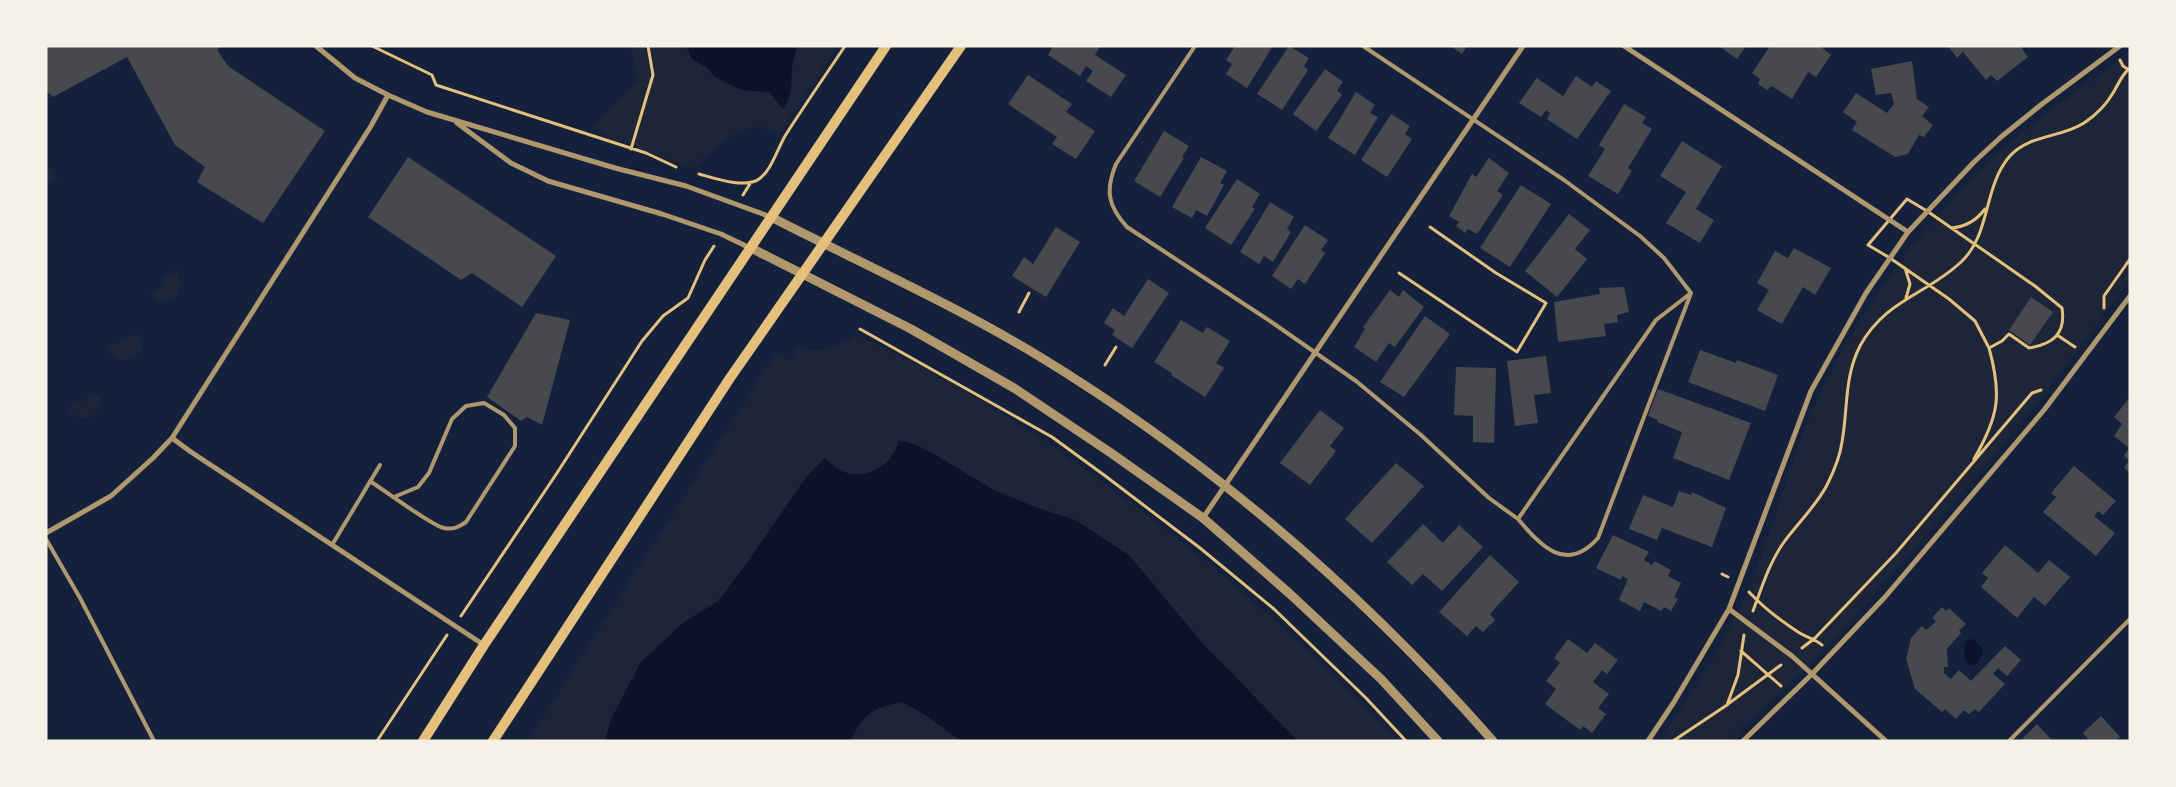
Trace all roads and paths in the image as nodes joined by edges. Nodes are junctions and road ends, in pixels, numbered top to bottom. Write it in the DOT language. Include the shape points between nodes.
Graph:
graph roads {
  1 [pos="316,46"];
  2 [pos="372,46"];
  3 [pos="648,46"];
  4 [pos="845,46"];
  5 [pos="886,46"];
  6 [pos="961,46"];
  7 [pos="1196,46"];
  8 [pos="1363,46"];
  9 [pos="1522,46"];
  10 [pos="1624,46"];
  11 [pos="2120,46"];
  12 [pos="2130,68"];
  13 [pos="388,95"];
  14 [pos="1473,118"];
  15 [pos="455,121"];
  16 [pos="631,149"];
  17 [pos="682,169"];
  18 [pos="690,172"];
  19 [pos="751,182"];
  20 [pos="737,205"];
  21 [pos="1987,206"];
  22 [pos="1927,211"];
  23 [pos="772,218"];
  24 [pos="1888,220"];
  25 [pos="1430,227"];
  26 [pos="1950,228"];
  27 [pos="1908,232"];
  28 [pos="721,234"];
  29 [pos="823,244"];
  30 [pos="1974,246"];
  31 [pos="751,248"];
  32 [pos="1890,258"];
  33 [pos="2130,259"];
  34 [pos="1905,268"];
  35 [pos="1399,273"];
  36 [pos="802,275"];
  37 [pos="1929,285"];
  38 [pos="1029,293"];
  39 [pos="1691,293"];
  40 [pos="2130,296"];
  41 [pos="1905,299"];
  42 [pos="1019,312"];
  43 [pos="2098,316"];
  44 [pos="860,329"];
  45 [pos="2057,335"];
  46 [pos="2081,340"];
  47 [pos="1116,347"];
  48 [pos="1989,348"];
  49 [pos="2076,348"];
  50 [pos="1316,352"];
  51 [pos="2070,355"];
  52 [pos="1105,366"];
  53 [pos="2042,389"];
  54 [pos="172,438"];
  55 [pos="380,465"];
  56 [pos="1970,466"];
  57 [pos="370,481"];
  58 [pos="1225,486"];
  59 [pos="394,497"];
  60 [pos="1203,518"];
  61 [pos="1518,519"];
  62 [pos="46,532"];
  63 [pos="46,539"];
  64 [pos="332,546"];
  65 [pos="1740,583"];
  66 [pos="1756,600"];
  67 [pos="1729,609"];
  68 [pos="2130,619"];
  69 [pos="1747,624"];
  70 [pos="454,625"];
  71 [pos="1815,638"];
  72 [pos="484,645"];
  73 [pos="1740,650"];
  74 [pos="1831,655"];
  75 [pos="1792,656"];
  76 [pos="1812,674"];
  77 [pos="1769,675"];
  78 [pos="1791,694"];
  79 [pos="1727,705"];
  80 [pos="154,741"];
  81 [pos="377,741"];
  82 [pos="423,741"];
  83 [pos="493,741"];
  84 [pos="1406,741"];
  85 [pos="1438,741"];
  86 [pos="1493,741"];
  87 [pos="1648,741"];
  88 [pos="1673,741"];
  89 [pos="1742,741"];
  90 [pos="1886,741"];
  91 [pos="2009,741"];
  1 -- 13 [label="street" via="355,78"];
  2 -- 16 [label="path" via="432,75 436,85"];
  3 -- 16 [label="path" via="653,75"];
  4 -- 19 [label="path" via="784,138 775,158 760,179"];
  5 -- 23 [label="main road"];
  6 -- 29 [label="main road"];
  7 -- 50 [label="lane" via="1116,164 1110,185 1111,206 1127,228"];
  8 -- 14 [label="lane"];
  9 -- 14 [label="street"];
  10 -- 24 [label="street"];
  11 -- 22 [label="street" via="2001,137"];
  12 -- 21 [label="path" via="2104,106 2089,119 2076,127 2029,142 2010,157 1998,175"];
  13 -- 15 [label="street"];
  13 -- 54 [label="street"];
  14 -- 39 [label="lane" via="1640,236 1658,251"];
  14 -- 50 [label="street"];
  15 -- 20 [label="street" via="686,186"];
  15 -- 28 [label="street" via="511,163 548,181"];
  16 -- 17 [label="path"];
  18 -- 19 [label="path" via="728,182"];
  19 -- 20 [label="path"];
  20 -- 23 [label="street"];
  21 -- 26 [label="path" via="1973,222"];
  21 -- 30 [label="path"];
  22 -- 24 [label="path" via="1907,199"];
  22 -- 26 [label="path"];
  22 -- 27 [label="street"];
  23 -- 29 [label="street"];
  23 -- 31 [label="main road"];
  24 -- 27 [label="street"];
  24 -- 32 [label="path" via="1868,245"];
  25 -- 35 [label="path" via="1546,303 1517,352"];
  26 -- 30 [label="path"];
  27 -- 32 [label="street"];
  28 -- 31 [label="street"];
  28 -- 70 [label="path" via="688,298 663,316 642,341"];
  29 -- 36 [label="main road"];
  29 -- 58 [label="street" via="930,296 1035,354 1134,419"];
  30 -- 37 [label="path" via="1962,262"];
  30 -- 45 [label="path" via="2036,286 2062,308 2064,320"];
  31 -- 36 [label="street"];
  31 -- 72 [label="main road"];
  32 -- 34 [label="path"];
  32 -- 65 [label="street" via="1866,292 1811,391"];
  33 -- 43 [label="path" via="2104,296 2104,307"];
  34 -- 37 [label="path"];
  34 -- 41 [label="path" via="1910,284"];
  36 -- 60 [label="street" via="911,329 1014,388"];
  36 -- 83 [label="main road" via="730,378"];
  37 -- 41 [label="path"];
  37 -- 48 [label="path" via="1975,321"];
  38 -- 42 [label="path"];
  39 -- 61 [label="lane" via="1656,320"];
  39 -- 61 [label="lane" via="1598,538 1578,554 1553,552 1538,542"];
  40 -- 74 [label="street" via="2044,410"];
  41 -- 66 [label="path" via="1874,325 1860,347 1848,380 1843,440 1833,471 1818,499 1771,563"];
  44 -- 84 [label="path" via="1052,437 1104,475 1274,608"];
  45 -- 48 [label="path" via="2051,342 2029,348 2009,334"];
  45 -- 49 [label="path"];
  46 -- 49 [label="path"];
  47 -- 52 [label="path"];
  48 -- 56 [label="path" via="1998,393 1989,433"];
  49 -- 51 [label="path"];
  50 -- 58 [label="street"];
  50 -- 61 [label="lane" via="1396,413 1489,498"];
  53 -- 56 [label="path" via="2032,393"];
  54 -- 62 [label="street" via="111,496"];
  54 -- 64 [label="street"];
  55 -- 57 [label="lane"];
  56 -- 71 [label="path" via="1896,553"];
  57 -- 59 [label="lane"];
  57 -- 64 [label="lane"];
  58 -- 60 [label="street"];
  58 -- 86 [label="street" via="1352,594"];
  59 -- 59 [label="lane" via="443,529 457,528 466,522 515,446 515,428 504,415 484,403 466,406 452,419 430,473 418,487"];
  60 -- 85 [label="street" via="1381,679"];
  63 -- 80 [label="lane"];
  64 -- 70 [label="street"];
  65 -- 66 [label="path"];
  65 -- 67 [label="street"];
  66 -- 69 [label="path"];
  66 -- 71 [label="path" via="1800,633"];
  67 -- 69 [label="street"];
  67 -- 87 [label="street"];
  68 -- 91 [label="lane"];
  69 -- 73 [label="path"];
  69 -- 75 [label="street"];
  70 -- 72 [label="street"];
  70 -- 81 [label="path"];
  71 -- 74 [label="path"];
  71 -- 75 [label="path"];
  72 -- 82 [label="main road"];
  73 -- 77 [label="path"];
  73 -- 79 [label="path" via="1738,675"];
  74 -- 76 [label="street"];
  75 -- 76 [label="street"];
  75 -- 77 [label="path"];
  76 -- 78 [label="street"];
  76 -- 90 [label="street"];
  77 -- 78 [label="path"];
  77 -- 79 [label="path"];
  78 -- 89 [label="street"];
  79 -- 88 [label="path"];
}
